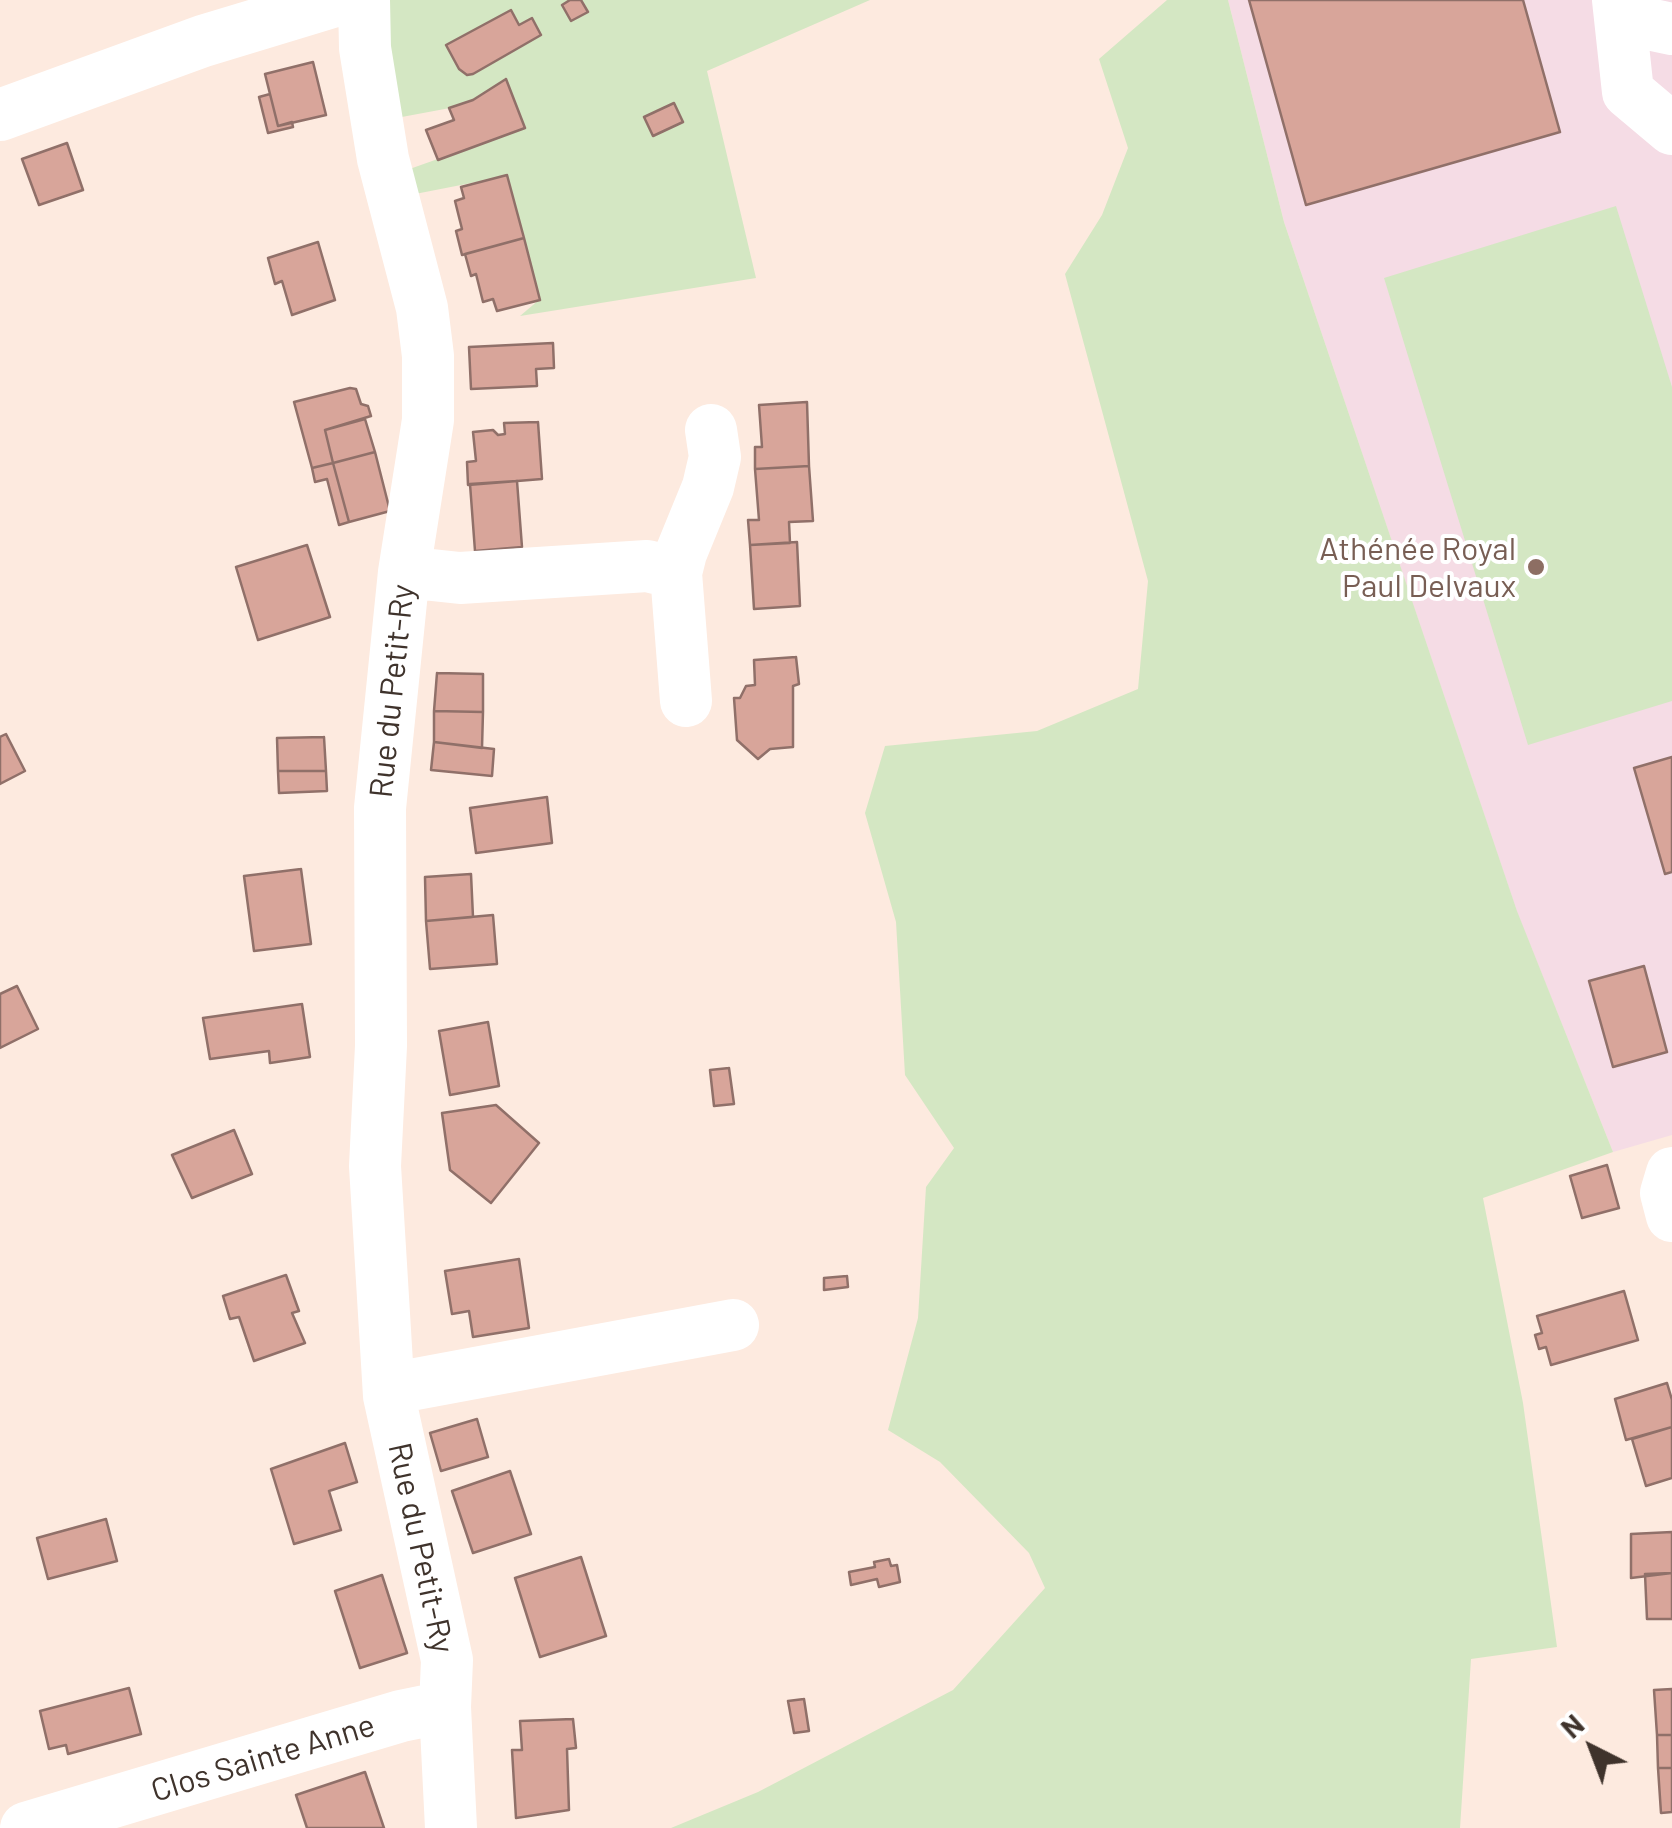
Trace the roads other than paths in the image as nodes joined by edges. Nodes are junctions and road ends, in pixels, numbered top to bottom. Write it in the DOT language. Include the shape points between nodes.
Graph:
graph roads {
  1 [pos="338,0"];
  2 [pos="364,0"];
  3 [pos="1619,9"];
  4 [pos="1672,29"];
  5 [pos="0,114"];
  6 [pos="1672,128"];
  7 [pos="711,430"];
  8 [pos="404,572"];
  9 [pos="676,573"];
  10 [pos="686,701"];
  11 [pos="1672,1172"];
  12 [pos="1672,1216"];
  13 [pos="732,1325"];
  14 [pos="389,1389"];
  15 [pos="444,1707"];
  16 [pos="26,1828"];
  17 [pos="451,1828"];
  1 -- 5 [label="street"];
  2 -- 8 [label="street, Rue du Petit-Ry" via="383,159 428,356 428,420"];
  3 -- 4 [label="street"];
  3 -- 6 [label="street" via="1628,92"];
  7 -- 9 [label="street" via="715,457 708,487"];
  8 -- 9 [label="street" via="460,578 648,566"];
  8 -- 14 [label="street, Rue du Petit-Ry" via="380,808 376,1166"];
  9 -- 10 [label="street"];
  11 -- 12 [label="street" via="1666,1193"];
  13 -- 14 [label="street"];
  14 -- 15 [label="street, Rue du Petit-Ry" via="447,1660"];
  15 -- 16 [label="street, Clos Sainte Anne"];
  15 -- 17 [label="street, Rue du Petit-Ry"];
}
